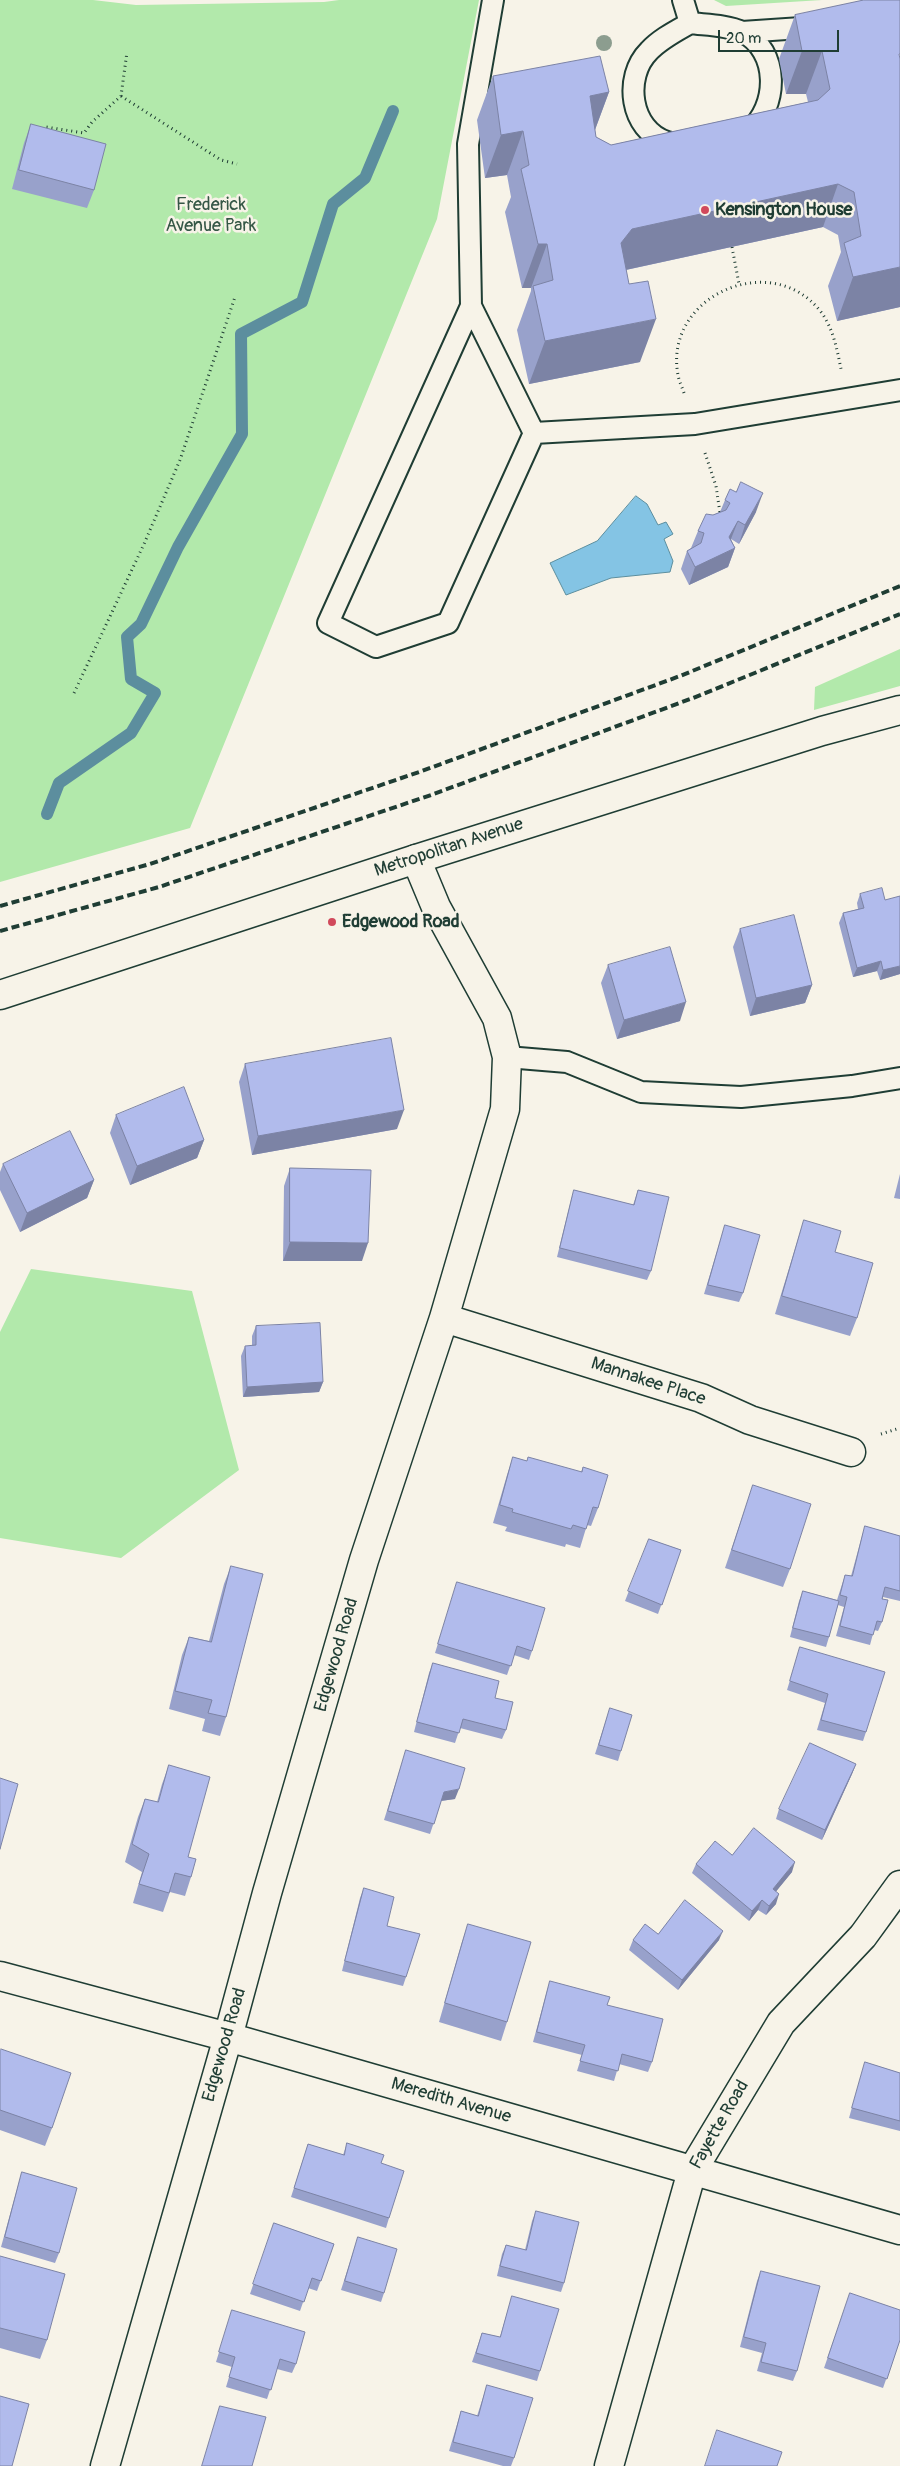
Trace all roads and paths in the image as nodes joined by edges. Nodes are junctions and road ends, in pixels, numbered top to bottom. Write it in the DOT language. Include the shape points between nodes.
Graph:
graph roads {
  1 [pos="492,0"];
  2 [pos="683,0"];
  3 [pos="690,23"];
  4 [pos="831,26"];
  5 [pos="742,32"];
  6 [pos="127,52"];
  7 [pos="121,96"];
  8 [pos="38,130"];
  9 [pos="236,164"];
  10 [pos="732,247"];
  11 [pos="740,284"];
  12 [pos="235,297"];
  13 [pos="471,306"];
  14 [pos="837,346"];
  15 [pos="678,374"];
  16 [pos="900,390"];
  17 [pos="534,433"];
  18 [pos="716,486"];
  19 [pos="713,516"];
  20 [pos="74,693"];
  21 [pos="900,710"];
  22 [pos="416,858"];
  23 [pos="0,995"];
  24 [pos="507,1057"];
  25 [pos="900,1078"];
  26 [pos="444,1318"];
  27 [pos="851,1452"];
  28 [pos="900,1886"];
  29 [pos="0,1976"];
  30 [pos="228,2037"];
  31 [pos="692,2171"];
  32 [pos="900,2230"];
  33 [pos="104,2466"];
  34 [pos="608,2466"];
  1 -- 13 [label="lane" via="468,144"];
  2 -- 3 [label="lane"];
  3 -- 5 [label="lane"];
  3 -- 5 [label="lane" via="648,52 633,88 636,110 648,133 667,142 684,145 716,145 747,132 769,101 772,83 762,46"];
  4 -- 5 [label="lane"];
  6 -- 7 [label="path"];
  7 -- 8 [label="path" via="84,132 46,127"];
  7 -- 9 [label="path" via="221,160"];
  10 -- 11 [label="path"];
  11 -- 14 [label="path" via="766,282 805,296 821,312"];
  11 -- 15 [label="path" via="711,297 693,314 678,351"];
  12 -- 20 [label="path" via="180,460"];
  13 -- 17 [label="lane"];
  13 -- 17 [label="lane" via="328,623 376,648 448,623"];
  16 -- 17 [label="lane" via="695,424"];
  18 -- 19 [label="path" via="722,513"];
  21 -- 22 [label="street, Metropolitan Avenue" via="822,731"];
  22 -- 23 [label="street, Metropolitan Avenue"];
  22 -- 24 [label="street, Edgewood Road" via="436,907 497,1018"];
  24 -- 25 [label="lane" via="567,1062 641,1092 740,1097"];
  24 -- 26 [label="street, Edgewood Road" via="505,1109"];
  26 -- 27 [label="street, Mannakee Place" via="701,1398 750,1420"];
  26 -- 30 [label="street, Edgewood Road" via="362,1570"];
  28 -- 31 [label="street, Fayette Road" via="863,1936 781,2023"];
  29 -- 30 [label="street, Meredith Avenue"];
  30 -- 31 [label="street, Meredith Avenue"];
  30 -- 33 [label="street, Edgewood Road"];
  31 -- 32 [label="street, Meredith Avenue"];
  31 -- 34 [label="street, Fayette Road"];
}
